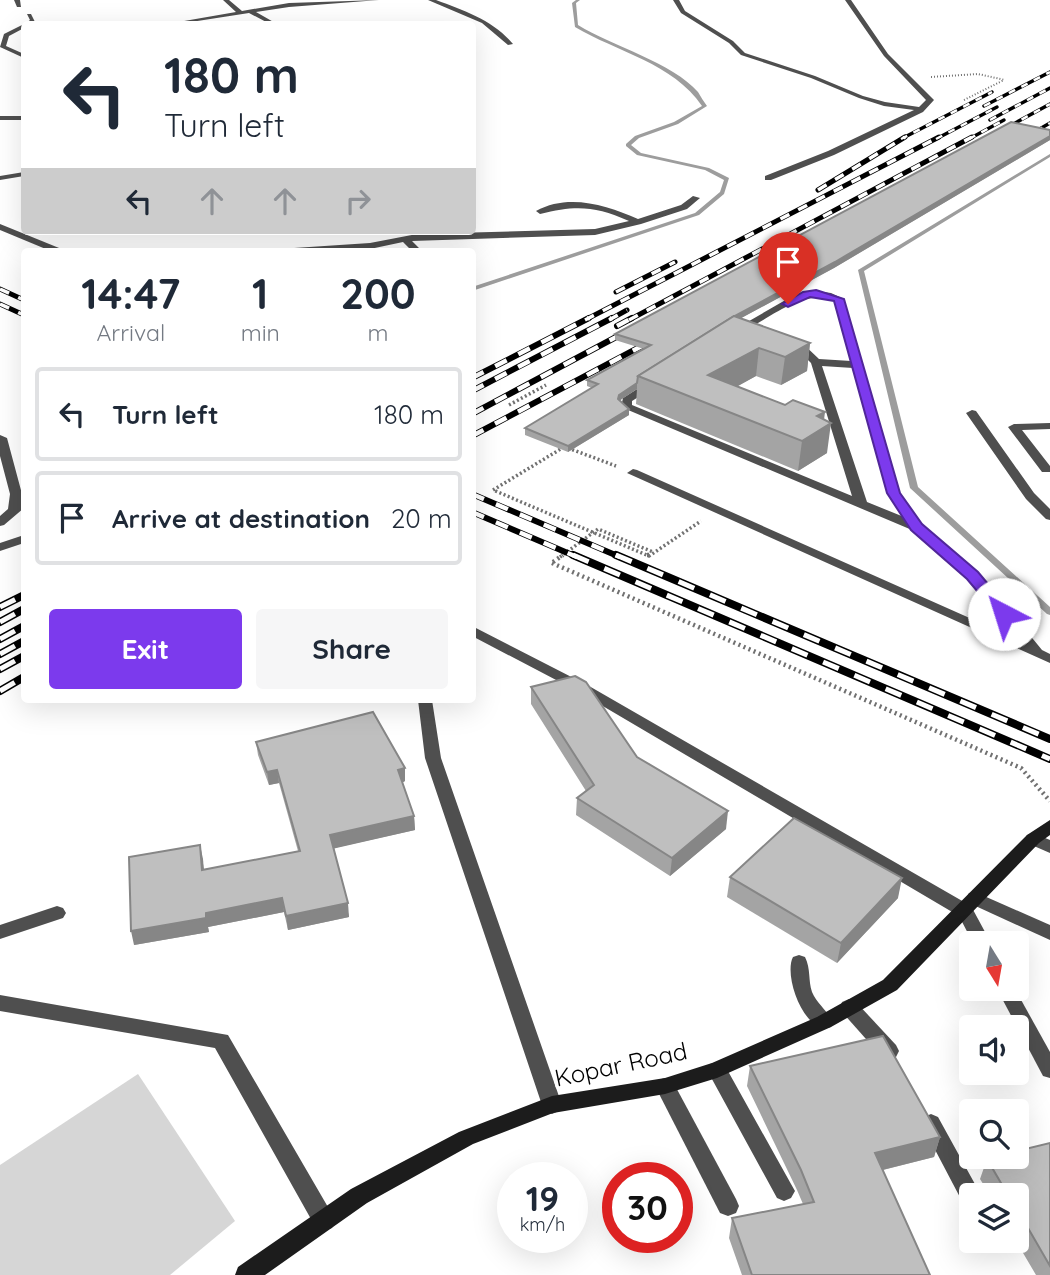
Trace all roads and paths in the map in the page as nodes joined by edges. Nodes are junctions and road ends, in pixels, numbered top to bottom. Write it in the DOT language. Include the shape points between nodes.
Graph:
graph roads {
  1 [pos="226,0"];
  2 [pos="262,0"];
  3 [pos="376,0"];
  4 [pos="431,0"];
  5 [pos="676,0"];
  6 [pos="848,0"];
  7 [pos="270,8"];
  8 [pos="251,12"];
  9 [pos="242,14"];
  10 [pos="29,15"];
  11 [pos="33,21"];
  12 [pos="192,21"];
  13 [pos="268,21"];
  14 [pos="21,27"];
  15 [pos="21,35"];
  16 [pos="3,36"];
  17 [pos="510,44"];
  18 [pos="21,56"];
  19 [pos="909,78"];
  20 [pos="964,100"];
  21 [pos="921,109"];
  22 [pos="0,118"];
  23 [pos="21,118"];
  24 [pos="21,174"];
  25 [pos="0,178"];
  26 [pos="768,178"];
  27 [pos="696,198"];
  28 [pos="540,211"];
  29 [pos="638,222"];
  30 [pos="0,227"];
  31 [pos="405,239"];
  32 [pos="51,248"];
  33 [pos="340,248"];
  34 [pos="414,248"];
  35 [pos="816,362"];
  36 [pos="858,365"];
  37 [pos="660,379"];
  38 [pos="546,385"];
  39 [pos="509,405"];
  40 [pos="972,413"];
  41 [pos="1050,426"];
  42 [pos="1017,432"];
  43 [pos="986,433"];
  44 [pos="1,438"];
  45 [pos="574,441"];
  46 [pos="564,447"];
  47 [pos="1048,468"];
  48 [pos="633,473"];
  49 [pos="1015,473"];
  50 [pos="861,504"];
  51 [pos="19,505"];
  52 [pos="716,511"];
  53 [pos="1050,516"];
  54 [pos="0,522"];
  55 [pos="916,527"];
  56 [pos="21,540"];
  57 [pos="0,547"];
  58 [pos="653,552"];
  59 [pos="476,632"];
  60 [pos="1036,652"];
  61 [pos="1050,659"];
  62 [pos="426,703"];
  63 [pos="1050,801"];
  64 [pos="1050,826"];
  65 [pos="1041,843"];
  66 [pos="970,904"];
  67 [pos="57,913"];
  68 [pos="978,931"];
  69 [pos="0,932"];
  70 [pos="1050,933"];
  71 [pos="799,962"];
  72 [pos="1013,1001"];
  73 [pos="0,1003"];
  74 [pos="849,1007"];
  75 [pos="824,1022"];
  76 [pos="899,1068"];
  77 [pos="717,1070"];
  78 [pos="1050,1070"];
  79 [pos="665,1087"];
  80 [pos="920,1102"];
  81 [pos="552,1105"];
  82 [pos="964,1183"];
  83 [pos="784,1191"];
  84 [pos="728,1206"];
  85 [pos="324,1221"];
  86 [pos="246,1275"];
  1 -- 9 [label="street"];
  2 -- 7 [label="street"];
  3 -- 7 [label="street"];
  4 -- 17 [label="street" via="483,21"];
  5 -- 21 [label="street" via="683,12 743,54 884,104"];
  6 -- 19 [label="street" via="886,55"];
  7 -- 8 [label="street"];
  8 -- 9 [label="street"];
  8 -- 13 [label="street"];
  9 -- 12 [label="street"];
  10 -- 11 [label="street"];
  14 -- 16 [label="street"];
  15 -- 16 [label="street"];
  16 -- 18 [label="street" via="3,48"];
  19 -- 20 [label="path" via="978,74 1005,80"];
  19 -- 21 [label="street" via="930,100"];
  21 -- 26 [label="street"];
  22 -- 23 [label="street"];
  24 -- 25 [label="street"];
  27 -- 29 [label="street" via="684,207"];
  28 -- 29 [label="street" via="601,205"];
  29 -- 31 [label="street" via="595,232"];
  30 -- 32 [label="street"];
  31 -- 33 [label="street"];
  31 -- 34 [label="street"];
  35 -- 36 [label="street"];
  35 -- 36 [label="street" via="790,337 744,327 807,294 835,296"];
  35 -- 50 [label="street"];
  36 -- 55 [label="street" via="894,493"];
  37 -- 50 [label="street" via="627,400 627,407"];
  38 -- 39 [label="path"];
  40 -- 43 [label="street"];
  41 -- 42 [label="street" via="1016,426"];
  42 -- 43 [label="street"];
  42 -- 47 [label="street"];
  43 -- 49 [label="street"];
  44 -- 51 [label="street"];
  45 -- 46 [label="path"];
  46 -- 48 [label="path"];
  46 -- 58 [label="path" via="493,490 649,556"];
  47 -- 49 [label="street"];
  48 -- 52 [label="street"];
  49 -- 53 [label="street"];
  50 -- 55 [label="street"];
  51 -- 54 [label="street"];
  52 -- 58 [label="path"];
  52 -- 60 [label="street"];
  55 -- 60 [label="street" via="973,575"];
  56 -- 57 [label="street"];
  58 -- 63 [label="path" via="598,530 552,563 1021,768"];
  59 -- 66 [label="street"];
  60 -- 61 [label="street"];
  62 -- 81 [label="street" via="433,758"];
  64 -- 65 [label="street, Kopar Road"];
  65 -- 66 [label="street, Kopar Road"];
  66 -- 68 [label="street"];
  66 -- 70 [label="street"];
  66 -- 74 [label="street, Kopar Road" via="890,985"];
  67 -- 69 [label="street"];
  71 -- 75 [label="street" via="805,999"];
  72 -- 78 [label="street"];
  73 -- 85 [label="street" via="221,1041"];
  74 -- 75 [label="street, Kopar Road"];
  74 -- 76 [label="street" via="885,1045"];
  75 -- 77 [label="street, Kopar Road"];
  77 -- 79 [label="street, Kopar Road"];
  77 -- 83 [label="street"];
  79 -- 81 [label="street, Kopar Road"];
  79 -- 84 [label="street"];
  80 -- 82 [label="street"];
  81 -- 85 [label="street, Kopar Road" via="466,1138 359,1196"];
  85 -- 86 [label="street, Kopar Road"];
}
